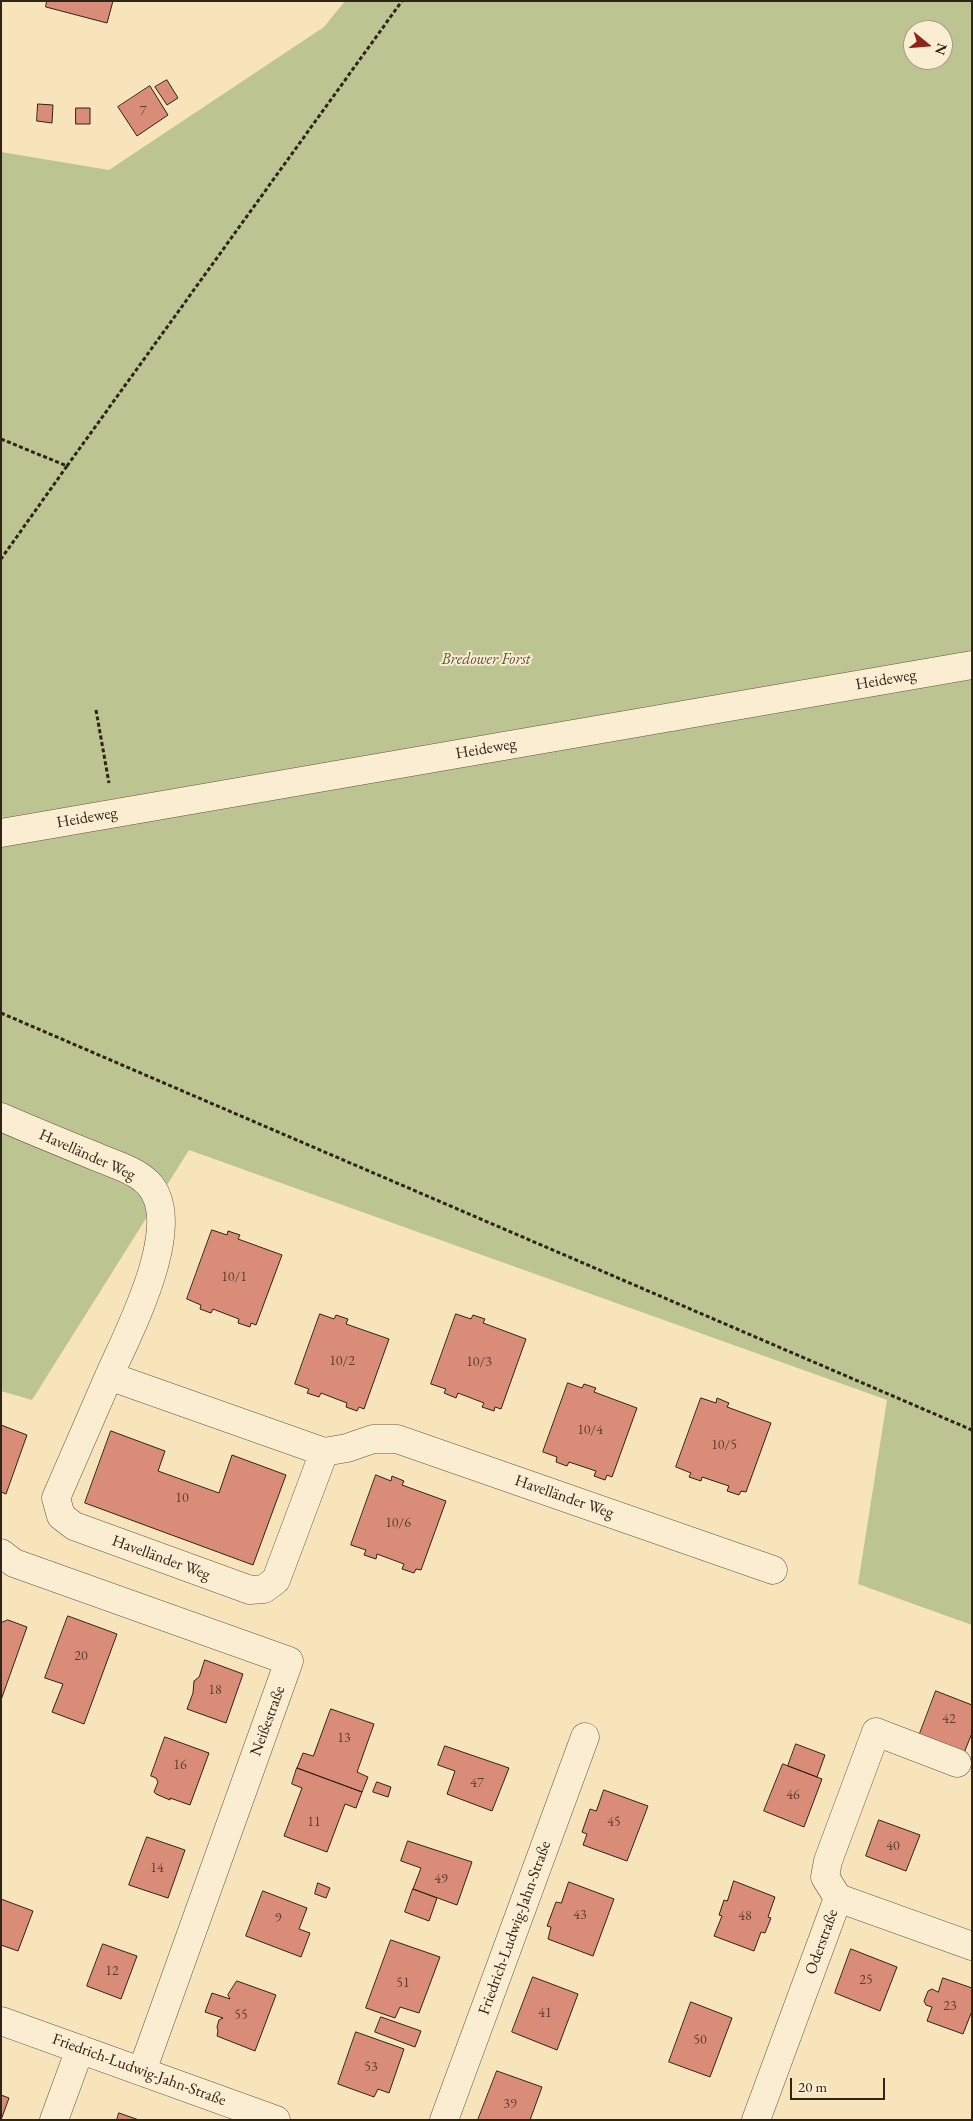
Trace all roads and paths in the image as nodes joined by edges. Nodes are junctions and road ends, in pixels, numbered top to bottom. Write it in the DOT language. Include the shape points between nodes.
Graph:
graph roads {
  1 [pos="402,1"];
  2 [pos="1,439"];
  3 [pos="67,466"];
  4 [pos="1,559"];
  5 [pos="972,665"];
  6 [pos="96,710"];
  7 [pos="114,813"];
  8 [pos="1,833"];
  9 [pos="1,1012"];
  10 [pos="1,1117"];
  11 [pos="109,1376"];
  12 [pos="972,1430"];
  13 [pos="324,1452"];
  14 [pos="1,1553"];
  15 [pos="773,1570"];
  16 [pos="585,1737"];
  17 [pos="957,1763"];
  18 [pos="838,1898"];
  19 [pos="972,1946"];
  20 [pos="1,2021"];
  21 [pos="80,2049"];
  22 [pos="142,2072"];
  23 [pos="54,2120"];
  24 [pos="276,2120"];
  25 [pos="444,2120"];
  26 [pos="756,2120"];
  1 -- 3 [label="path"];
  2 -- 3 [label="path"];
  3 -- 4 [label="path"];
  5 -- 7 [label="street, Heideweg"];
  6 -- 7 [label="path"];
  7 -- 8 [label="street, Heideweg"];
  9 -- 12 [label="path"];
  10 -- 11 [label="street, Havelländer Weg" via="127,1170 147,1182 155,1194 162,1211 162,1236 155,1266"];
  11 -- 13 [label="street, Havelländer Weg"];
  11 -- 13 [label="street, Havelländer Weg" via="56,1498 61,1516 74,1526 250,1590 264,1589 276,1580"];
  13 -- 15 [label="street, Havelländer Weg" via="374,1439 397,1439"];
  14 -- 22 [label="street, Neißestraße" via="14,1563 289,1661"];
  16 -- 25 [label="street, Friedrich-Ludwig-Jahn-Straße"];
  17 -- 18 [label="street" via="876,1732 828,1861 825,1877"];
  18 -- 19 [label="street, Oderstraße"];
  18 -- 26 [label="street, Oderstraße"];
  20 -- 21 [label="street, Friedrich-Ludwig-Jahn-Straße"];
  21 -- 22 [label="street, Friedrich-Ludwig-Jahn-Straße"];
  21 -- 23 [label="street"];
  22 -- 24 [label="street, Friedrich-Ludwig-Jahn-Straße"];
}
